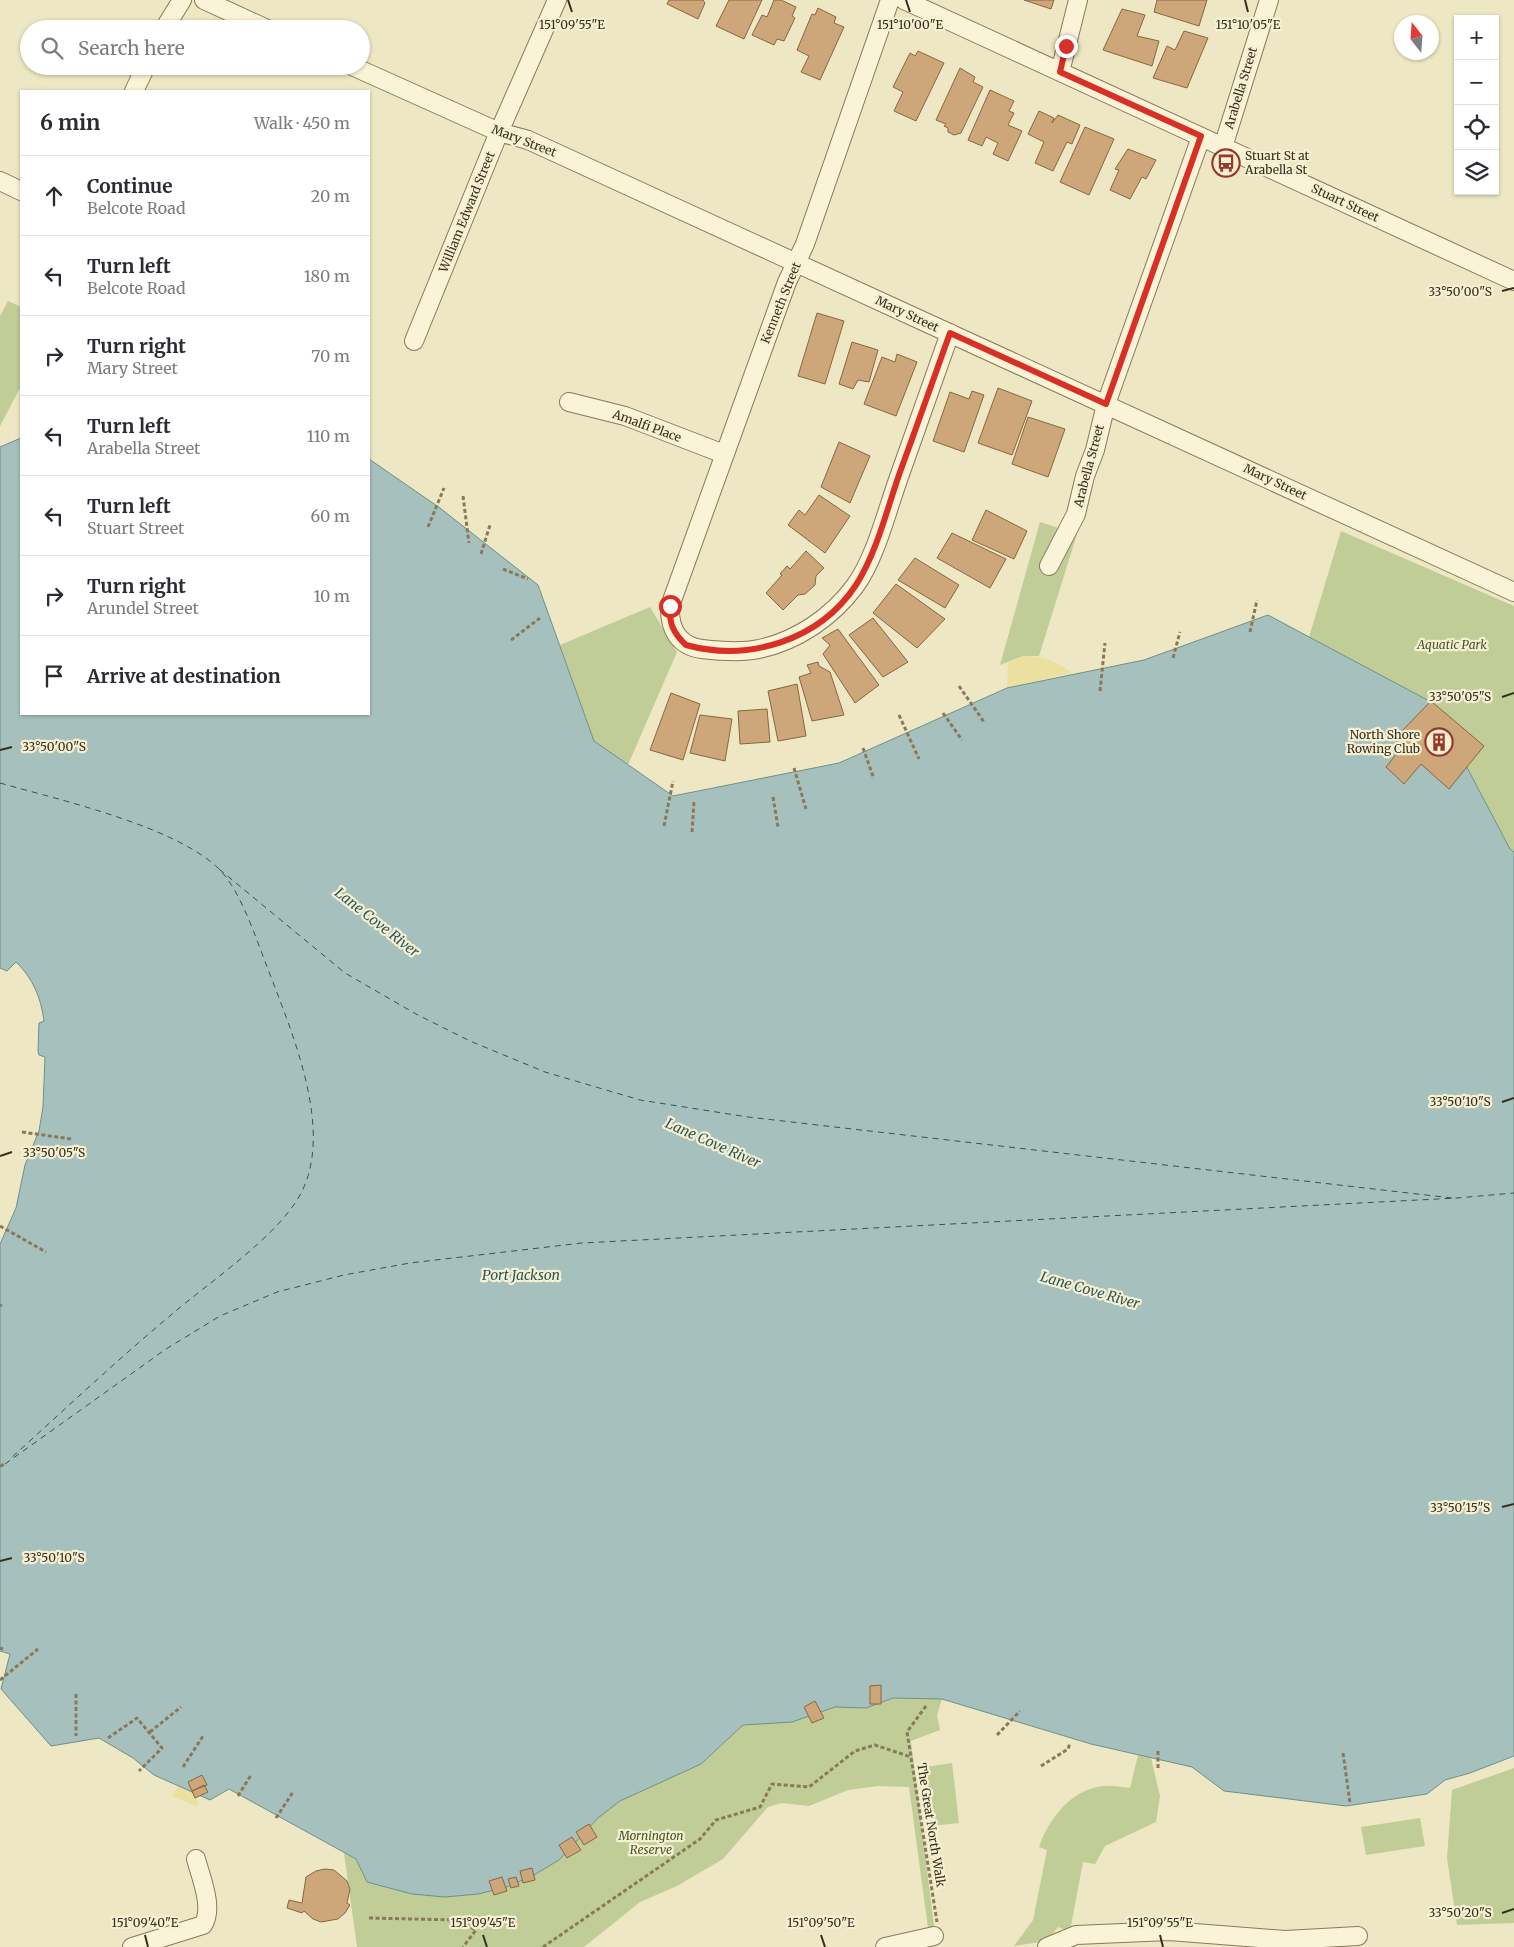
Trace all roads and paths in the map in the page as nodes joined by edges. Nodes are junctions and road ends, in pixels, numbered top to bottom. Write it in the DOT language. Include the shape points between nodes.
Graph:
graph roads {
  1 [pos="182,0"];
  2 [pos="204,0"];
  3 [pos="557,0"];
  4 [pos="890,0"];
  5 [pos="1078,0"];
  6 [pos="1269,0"];
  7 [pos="910,1"];
  8 [pos="170,20"];
  9 [pos="247,20"];
  10 [pos="1060,72"];
  11 [pos="370,74"];
  12 [pos="142,75"];
  13 [pos="134,90"];
  14 [pos="499,132"];
  15 [pos="1201,136"];
  16 [pos="1222,147"];
  17 [pos="0,181"];
  18 [pos="20,191"];
  19 [pos="796,263"];
  20 [pos="1514,281"];
  21 [pos="950,333"];
  22 [pos="414,341"];
  23 [pos="569,402"];
  24 [pos="1106,404"];
  25 [pos="724,454"];
  26 [pos="444,488"];
  27 [pos="463,496"];
  28 [pos="490,525"];
  29 [pos="428,527"];
  30 [pos="469,543"];
  31 [pos="481,554"];
  32 [pos="1049,566"];
  33 [pos="503,569"];
  34 [pos="528,578"];
  35 [pos="1514,592"];
  36 [pos="1257,600"];
  37 [pos="540,618"];
  38 [pos="1180,632"];
  39 [pos="1250,632"];
  40 [pos="511,640"];
  41 [pos="1105,643"];
  42 [pos="1173,658"];
  43 [pos="959,686"];
  44 [pos="1100,691"];
  45 [pos="943,713"];
  46 [pos="899,715"];
  47 [pos="984,722"];
  48 [pos="962,740"];
  49 [pos="863,748"];
  50 [pos="919,759"];
  51 [pos="794,768"];
  52 [pos="874,779"];
  53 [pos="673,781"];
  54 [pos="773,797"];
  55 [pos="694,802"];
  56 [pos="806,809"];
  57 [pos="664,826"];
  58 [pos="778,827"];
  59 [pos="692,832"];
  60 [pos="22,1132"];
  61 [pos="71,1139"];
  62 [pos="0,1226"];
  63 [pos="46,1252"];
  64 [pos="5,1464"];
  65 [pos="0,1466"];
  66 [pos="38,1649"];
  67 [pos="0,1680"];
  68 [pos="76,1694"];
  69 [pos="926,1706"];
  70 [pos="181,1708"];
  71 [pos="1020,1711"];
  72 [pos="150,1732"];
  73 [pos="997,1734"];
  74 [pos="76,1736"];
  75 [pos="203,1736"];
  76 [pos="108,1738"];
  77 [pos="1070,1742"];
  78 [pos="1158,1751"];
  79 [pos="1344,1753"];
  80 [pos="911,1757"];
  81 [pos="1041,1766"];
  82 [pos="183,1767"];
  83 [pos="1158,1768"];
  84 [pos="139,1771"];
  85 [pos="251,1775"];
  86 [pos="293,1792"];
  87 [pos="238,1796"];
  88 [pos="1350,1803"];
  89 [pos="276,1818"];
  90 [pos="196,1859"];
  91 [pos="369,1918"];
  92 [pos="936,1932"];
  93 [pos="1358,1936"];
  94 [pos="132,1947"];
  95 [pos="463,1947"];
  96 [pos="543,1947"];
  97 [pos="885,1947"];
  98 [pos="1047,1947"];
  1 -- 8 [label="street"];
  2 -- 9 [label="street"];
  3 -- 14 [label="street, William Edward Street"];
  4 -- 19 [label="street, Kenneth Street"];
  5 -- 10 [label="street"];
  6 -- 16 [label="street, Arabella Street"];
  7 -- 10 [label="street, Stuart Street"];
  10 -- 15 [label="street, Stuart Street"];
  11 -- 14 [label="street, Mary Street"];
  12 -- 13 [label="street"];
  14 -- 19 [label="street, Mary Street" via="528,140"];
  14 -- 22 [label="street, William Edward Street"];
  15 -- 16 [label="street, Stuart Street"];
  15 -- 24 [label="street, Arabella Street"];
  16 -- 20 [label="street, Stuart Street"];
  17 -- 18 [label="street"];
  19 -- 21 [label="street, Mary Street"];
  19 -- 25 [label="street, Kenneth Street"];
  21 -- 24 [label="street, Mary Street"];
  21 -- 25 [label="street, Kenneth Street" via="874,546 855,585 832,611 801,634 758,650 699,649 686,645 669,620 670,606"];
  23 -- 25 [label="street, Amalfi Place" via="624,416"];
  24 -- 32 [label="street, Arabella Street" via="1076,514"];
  24 -- 35 [label="street, Mary Street"];
  26 -- 29 [label="path"];
  27 -- 30 [label="path"];
  28 -- 31 [label="path"];
  33 -- 34 [label="path"];
  36 -- 39 [label="path"];
  37 -- 40 [label="path"];
  38 -- 42 [label="path"];
  41 -- 44 [label="path"];
  43 -- 47 [label="path"];
  45 -- 48 [label="path"];
  46 -- 50 [label="path"];
  49 -- 52 [label="path"];
  51 -- 56 [label="path"];
  53 -- 57 [label="path"];
  54 -- 58 [label="path"];
  55 -- 59 [label="path"];
  60 -- 61 [label="path"];
  62 -- 63 [label="path"];
  64 -- 65 [label="path"];
  66 -- 67 [label="path"];
  68 -- 74 [label="path"];
  69 -- 80 [label="path" via="907,1732"];
  70 -- 72 [label="path"];
  71 -- 73 [label="path"];
  72 -- 76 [label="path" via="138,1718"];
  72 -- 84 [label="path" via="162,1748"];
  75 -- 82 [label="path"];
  77 -- 81 [label="path" via="1068,1749"];
  78 -- 83 [label="path"];
  79 -- 88 [label="path"];
  80 -- 92 [label="path, The Great North Walk"];
  80 -- 96 [label="path, The Great North Walk" via="875,1745 855,1751 809,1787 772,1784 760,1807 716,1820 700,1839"];
  85 -- 87 [label="path"];
  86 -- 89 [label="path"];
  90 -- 94 [label="street" via="206,1896 208,1918 204,1925"];
  91 -- 95 [label="path" via="457,1920 476,1930"];
  92 -- 97 [label="street"];
  93 -- 98 [label="street" via="1285,1940 1169,1931 1076,1935"];
}
